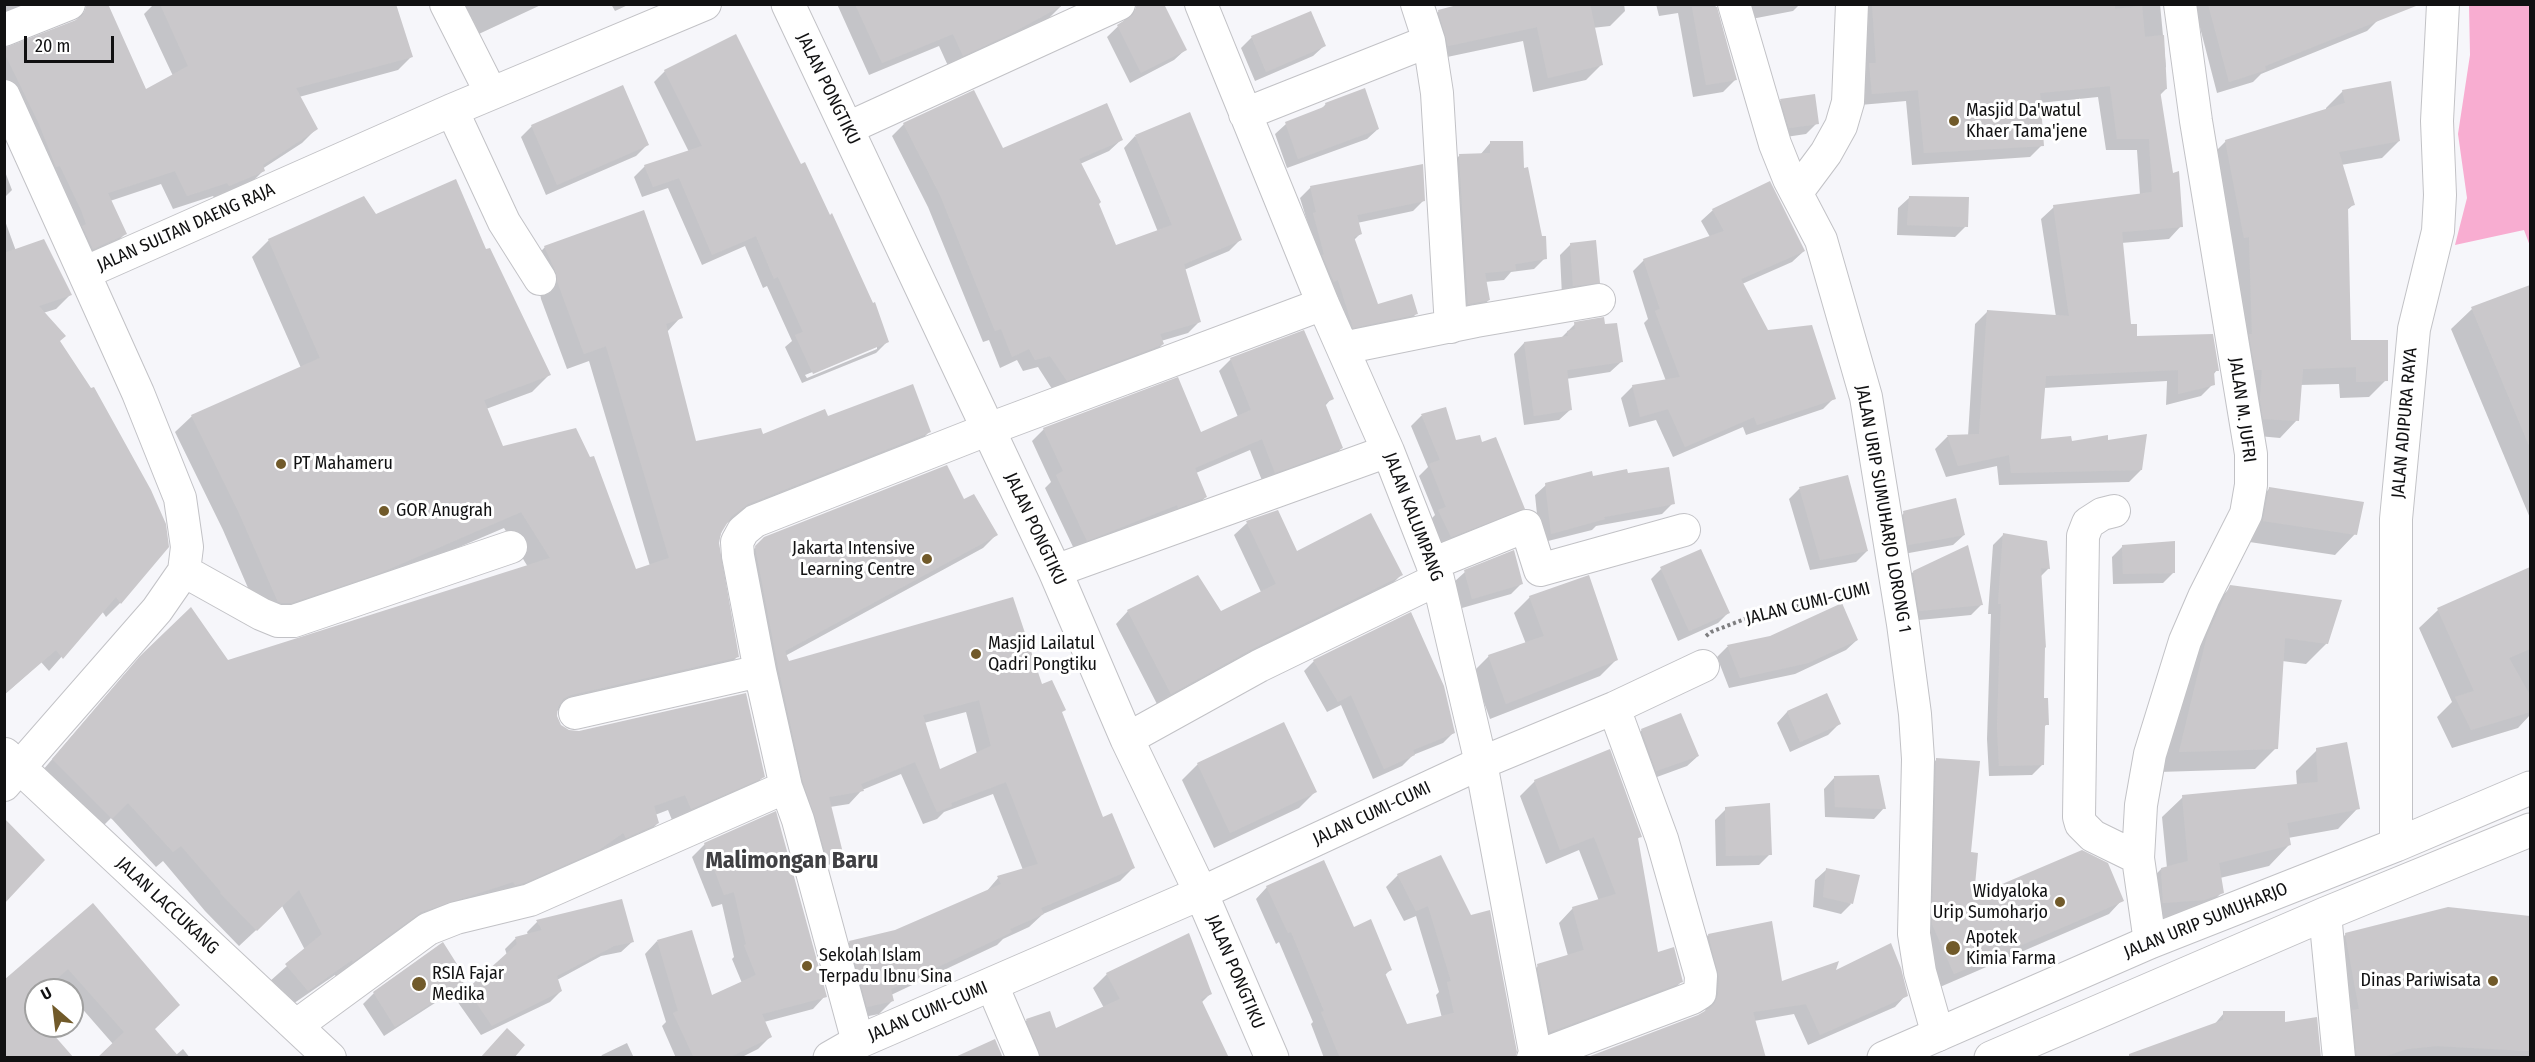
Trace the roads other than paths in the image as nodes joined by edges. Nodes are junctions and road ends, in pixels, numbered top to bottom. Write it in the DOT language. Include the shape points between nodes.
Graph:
graph roads {
  1 [pos="69,4"];
  2 [pos="446,4"];
  3 [pos="705,4"];
  4 [pos="788,4"];
  5 [pos="1119,4"];
  6 [pos="1201,4"];
  7 [pos="1417,4"];
  8 [pos="1734,4"];
  9 [pos="1852,4"];
  10 [pos="2180,4"];
  11 [pos="2443,4"];
  12 [pos="4,30"];
  13 [pos="1430,42"];
  14 [pos="491,93"];
  15 [pos="452,110"];
  16 [pos="8,114"];
  17 [pos="1245,114"];
  18 [pos="848,128"];
  19 [pos="1797,192"];
  20 [pos="84,273"];
  21 [pos="540,279"];
  22 [pos="1599,300"];
  23 [pos="1323,304"];
  24 [pos="1451,327"];
  25 [pos="1343,348"];
  26 [pos="989,429"];
  27 [pos="1388,451"];
  28 [pos="2114,511"];
  29 [pos="1684,530"];
  30 [pos="511,548"];
  31 [pos="184,571"];
  32 [pos="1054,571"];
  33 [pos="1435,572"];
  34 [pos="1703,666"];
  35 [pos="760,671"];
  36 [pos="1614,708"];
  37 [pos="575,713"];
  38 [pos="1127,739"];
  39 [pos="1481,763"];
  40 [pos="9,769"];
  41 [pos="786,787"];
  42 [pos="2530,788"];
  43 [pos="2530,830"];
  44 [pos="2396,844"];
  45 [pos="2138,858"];
  46 [pos="1201,893"];
  47 [pos="2325,914"];
  48 [pos="2150,942"];
  49 [pos="992,985"];
  50 [pos="297,1025"];
  51 [pos="1938,1035"];
  52 [pos="858,1042"];
  53 [pos="1534,1057"];
  54 [pos="330,1058"];
  55 [pos="830,1058"];
  56 [pos="1023,1058"];
  57 [pos="1272,1058"];
  58 [pos="1884,1058"];
  59 [pos="1991,1058"];
  60 [pos="2339,1058"];
  1 -- 12 [label="street"];
  2 -- 14 [label="street"];
  3 -- 14 [label="street, JALAN SULTAN DAENG RAJA"];
  4 -- 18 [label="main road, JALAN PONGTIKU"];
  5 -- 18 [label="street"];
  6 -- 17 [label="street, JALAN KALUMPANG"];
  7 -- 13 [label="street"];
  8 -- 19 [label="street, JALAN URIP SUMUHARJO LORONG 1" via="1775,144"];
  9 -- 19 [label="street" via="1848,102 1841,126"];
  10 -- 45 [label="street, JALAN M. JUFRI" via="2251,454 2251,485 2246,514 2185,641 2150,754 2141,805"];
  11 -- 44 [label="street, JALAN ADIPURA RAYA" via="2437,121 2438,231 2414,329 2396,519"];
  13 -- 17 [label="street"];
  13 -- 24 [label="street" via="1440,127"];
  14 -- 15 [label="street, JALAN SULTAN DAENG RAJA"];
  15 -- 20 [label="street, JALAN SULTAN DAENG RAJA"];
  15 -- 21 [label="street" via="504,222"];
  16 -- 20 [label="street"];
  17 -- 23 [label="street, JALAN KALUMPANG"];
  18 -- 26 [label="main road, JALAN PONGTIKU"];
  19 -- 51 [label="street, JALAN URIP SUMUHARJO LORONG 1" via="1821,240 1866,397 1904,624 1918,759 1914,934"];
  20 -- 31 [label="street, JALAN SULTAN DAENG RAJA" via="180,498 187,547"];
  22 -- 24 [label="street"];
  23 -- 25 [label="street, JALAN KALUMPANG"];
  23 -- 26 [label="street"];
  24 -- 25 [label="street"];
  25 -- 27 [label="street, JALAN KALUMPANG"];
  26 -- 32 [label="main road, JALAN PONGTIKU"];
  26 -- 35 [label="street" via="755,521 743,531 737,543 738,556"];
  27 -- 32 [label="street"];
  27 -- 33 [label="street, JALAN KALUMPANG"];
  28 -- 45 [label="street" via="2088,523 2083,536 2079,817 2093,836"];
  29 -- 33 [label="street" via="1540,570 1526,526"];
  30 -- 31 [label="street" via="294,621 278,621 261,614"];
  31 -- 40 [label="street" via="157,610"];
  32 -- 38 [label="main road, JALAN PONGTIKU"];
  33 -- 38 [label="street"];
  33 -- 39 [label="street, JALAN KALUMPANG"];
  34 -- 36 [label="street, JALAN CUMI-CUMI"];
  35 -- 37 [label="street"];
  35 -- 41 [label="street"];
  36 -- 39 [label="street, JALAN CUMI-CUMI"];
  36 -- 53 [label="street" via="1662,839 1701,976 1700,993"];
  38 -- 46 [label="main road, JALAN PONGTIKU"];
  39 -- 46 [label="street, JALAN CUMI-CUMI"];
  39 -- 53 [label="street, JALAN KALUMPANG"];
  40 -- 50 [label="street, JALAN LACCUKANG"];
  41 -- 50 [label="street" via="530,900 428,929"];
  41 -- 52 [label="street"];
  42 -- 44 [label="main road, JALAN URIP SUMUHARJO"];
  43 -- 47 [label="main road"];
  44 -- 48 [label="main road, JALAN URIP SUMUHARJO"];
  45 -- 48 [label="street, JALAN M. JUFRI"];
  46 -- 49 [label="main road, JALAN CUMI-CUMI"];
  46 -- 57 [label="main road, JALAN PONGTIKU"];
  47 -- 59 [label="main road"];
  47 -- 60 [label="street"];
  48 -- 51 [label="main road, JALAN URIP SUMUHARJO"];
  49 -- 52 [label="main road, JALAN CUMI-CUMI"];
  49 -- 56 [label="street"];
  50 -- 54 [label="street, JALAN LACCUKANG"];
  51 -- 58 [label="main road, JALAN URIP SUMUHARJO"];
  52 -- 55 [label="main road, JALAN CUMI-CUMI"];
}
